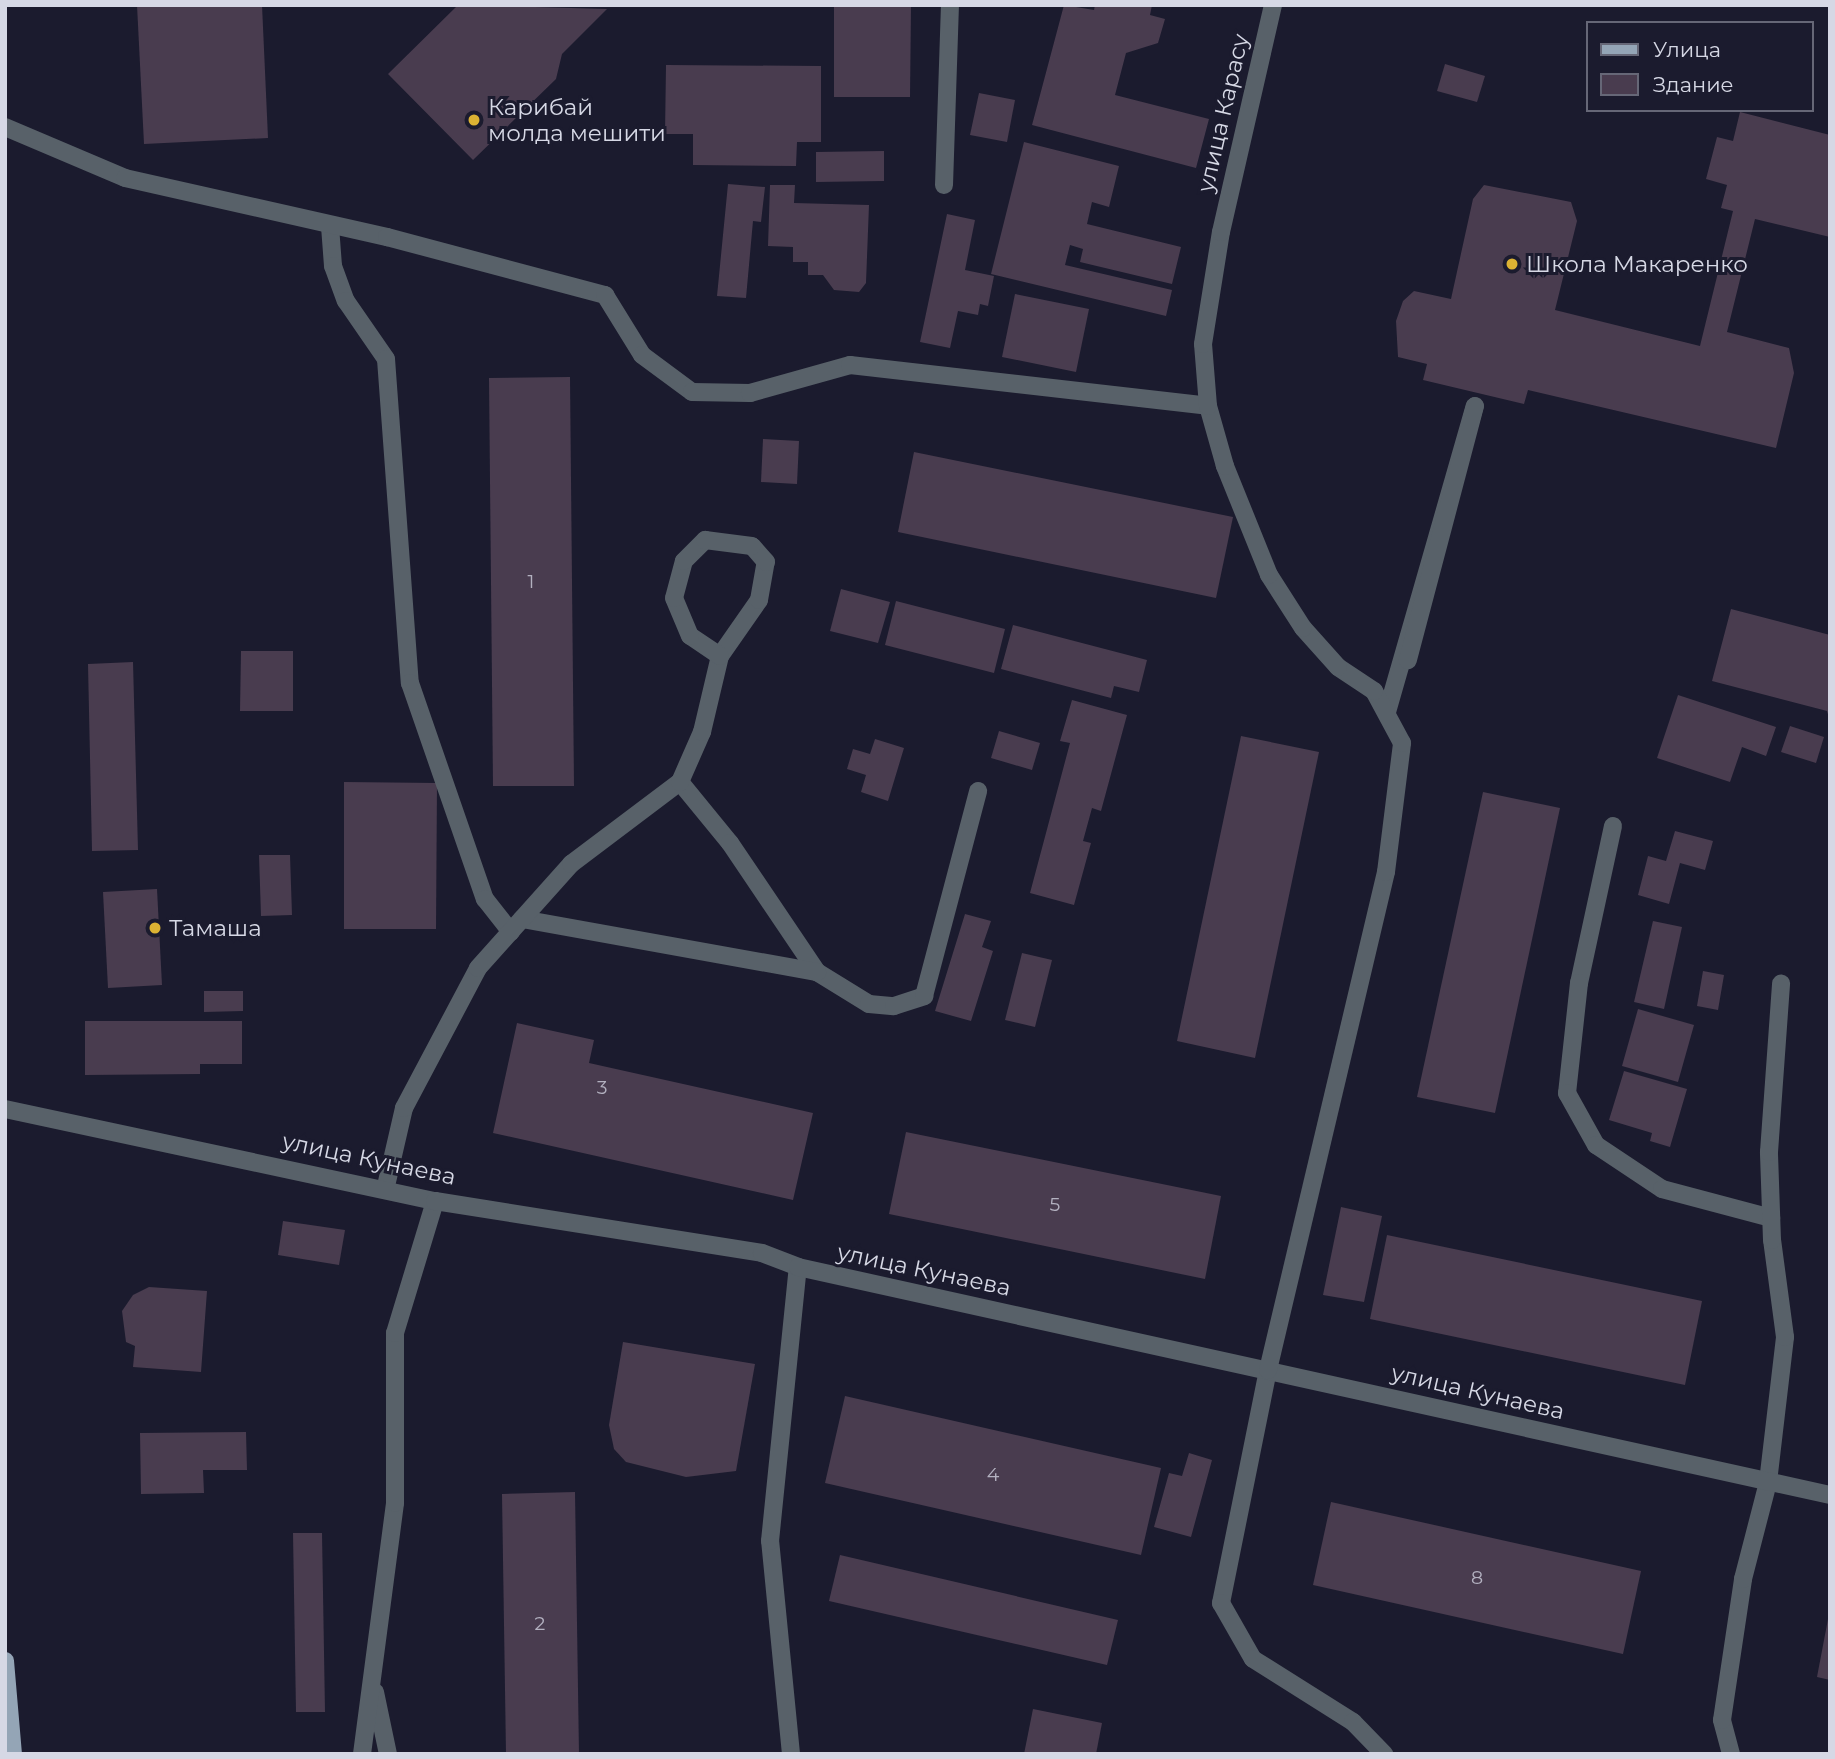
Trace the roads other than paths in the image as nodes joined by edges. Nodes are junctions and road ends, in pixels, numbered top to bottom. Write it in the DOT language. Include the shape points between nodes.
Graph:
graph roads {
  1 [pos="950,5"];
  2 [pos="1273,5"];
  3 [pos="5,127"];
  4 [pos="944,185"];
  5 [pos="330,226"];
  6 [pos="1208,406"];
  7 [pos="720,656"];
  8 [pos="1408,660"];
  9 [pos="1387,712"];
  10 [pos="680,782"];
  11 [pos="978,791"];
  12 [pos="1613,826"];
  13 [pos="516,925"];
  14 [pos="817,972"];
  15 [pos="1781,983"];
  16 [pos="5,1109"];
  17 [pos="386,1186"];
  18 [pos="435,1201"];
  19 [pos="1771,1218"];
  20 [pos="799,1267"];
  21 [pos="1268,1370"];
  22 [pos="1768,1482"];
  23 [pos="1830,1495"];
  24 [pos="5,1661"];
  25 [pos="372,1679"];
  26 [pos="13,1754"];
  27 [pos="362,1754"];
  28 [pos="388,1754"];
  29 [pos="791,1754"];
  30 [pos="1384,1754"];
  31 [pos="1731,1754"];
  1 -- 4 [label="street"];
  2 -- 6 [label="street, улица Карасу" via="1220,232 1203,344"];
  3 -- 5 [label="street" via="125,178"];
  5 -- 6 [label="street" via="606,295 642,355 692,392 750,393 850,365"];
  5 -- 13 [label="street" via="333,265 346,301 386,359 410,683 485,899"];
  6 -- 9 [label="street, улица Карасу" via="1225,466 1269,575 1303,628 1338,667 1374,691"];
  7 -- 7 [label="street" via="690,636 674,598 684,561 705,540 752,546 766,562 759,600"];
  7 -- 10 [label="street" via="702,732"];
  8 -- 9 [label="street" via="1475,407"];
  9 -- 21 [label="street, улица Карасу" via="1402,743 1387,872"];
  10 -- 13 [label="street" via="571,864"];
  10 -- 14 [label="street" via="730,843"];
  11 -- 14 [label="street" via="924,996 894,1006 869,1004"];
  12 -- 19 [label="street" via="1578,983 1567,1093 1596,1144 1661,1189"];
  13 -- 14 [label="street"];
  13 -- 17 [label="street" via="478,968 404,1108"];
  15 -- 19 [label="street" via="1769,1152"];
  16 -- 17 [label="street, улица Кунаева"];
  17 -- 18 [label="street, улица Кунаева"];
  18 -- 20 [label="street, улица Кунаева" via="762,1253"];
  18 -- 25 [label="street" via="395,1332 395,1503"];
  19 -- 22 [label="street" via="1785,1337"];
  20 -- 21 [label="street, улица Кунаева"];
  20 -- 29 [label="street" via="770,1541"];
  21 -- 22 [label="street, улица Кунаева"];
  21 -- 30 [label="street, улица Карасу" via="1221,1603 1253,1659 1353,1722"];
  22 -- 23 [label="street, улица Кунаева"];
  22 -- 31 [label="street" via="1743,1578 1722,1720"];
  24 -- 26 [label="main road"];
  25 -- 27 [label="street"];
  25 -- 28 [label="street"];
}
